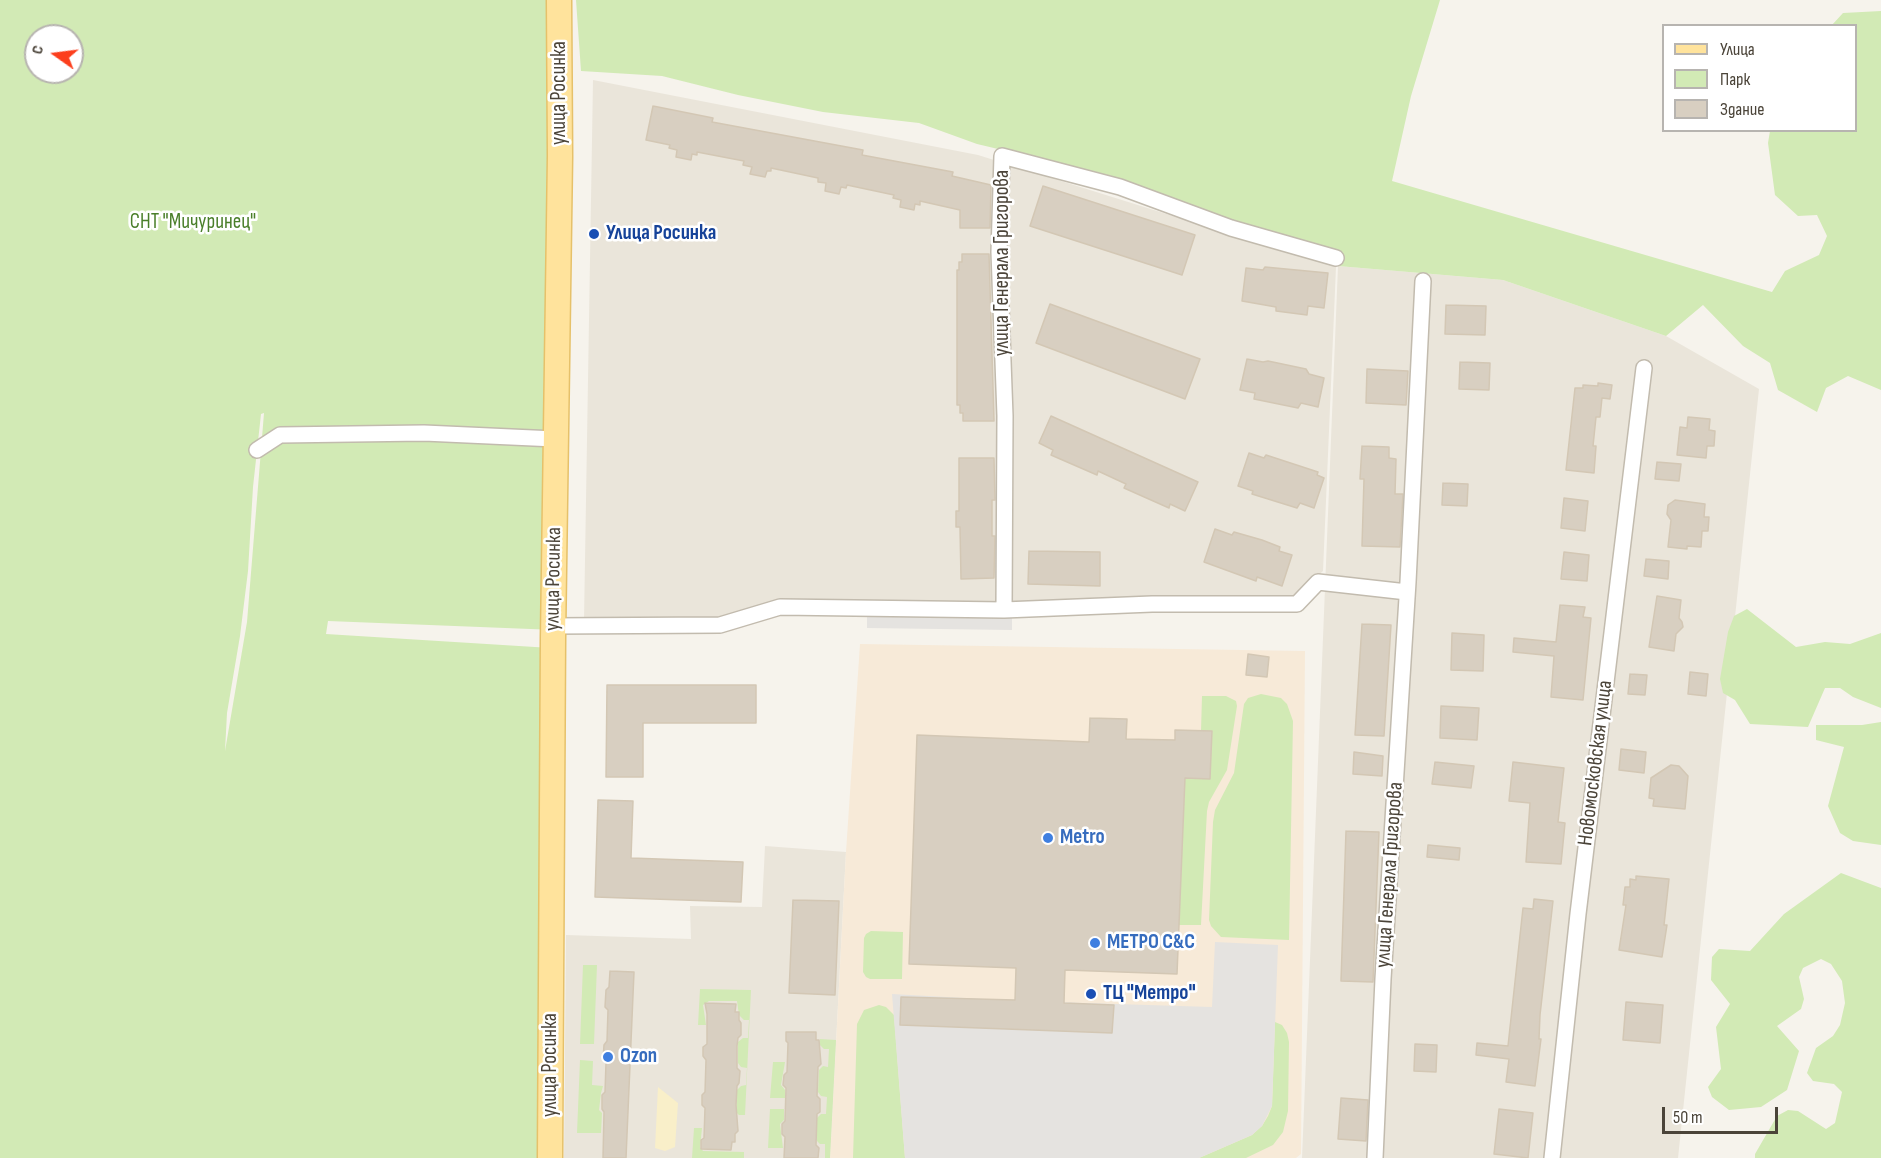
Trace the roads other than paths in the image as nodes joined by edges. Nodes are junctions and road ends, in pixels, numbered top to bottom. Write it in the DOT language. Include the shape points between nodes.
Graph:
graph roads {
  1 [pos="559,0"];
  2 [pos="1336,258"];
  3 [pos="1422,281"];
  4 [pos="1644,368"];
  5 [pos="555,440"];
  6 [pos="257,450"];
  7 [pos="1407,592"];
  8 [pos="1004,610"];
  9 [pos="553,626"];
  10 [pos="550,1158"];
  11 [pos="1375,1158"];
  12 [pos="1552,1158"];
  1 -- 5 [label="main road, улица Росинка"];
  2 -- 8 [label="street, улица Генерала Григорова" via="1231,228 1120,187 1002,156 999,252 1005,416"];
  3 -- 7 [label="street, улица Генерала Григорова"];
  4 -- 12 [label="street, Новомосковская улица"];
  5 -- 6 [label="street" via="424,433 280,435"];
  5 -- 9 [label="main road, улица Росинка"];
  7 -- 8 [label="street" via="1318,582 1297,604"];
  7 -- 11 [label="street, улица Генерала Григорова"];
  8 -- 9 [label="street" via="780,607 720,625"];
  9 -- 10 [label="main road, улица Росинка"];
}
